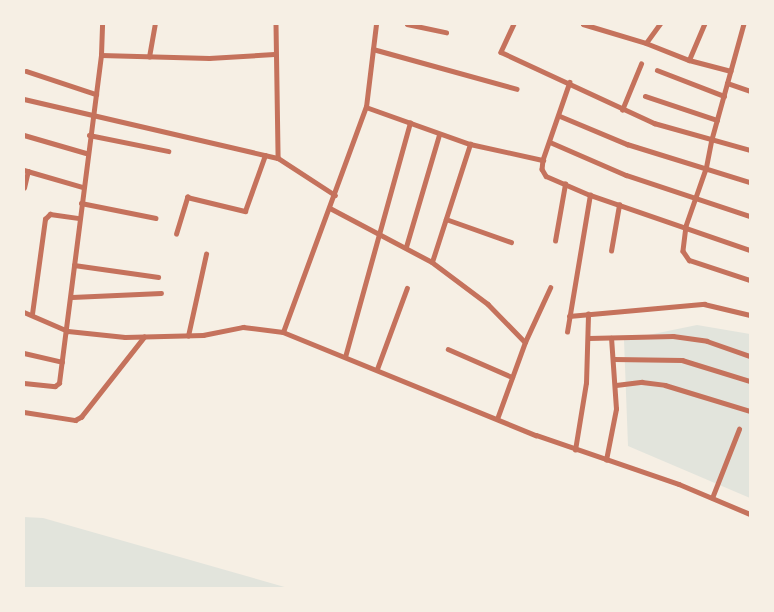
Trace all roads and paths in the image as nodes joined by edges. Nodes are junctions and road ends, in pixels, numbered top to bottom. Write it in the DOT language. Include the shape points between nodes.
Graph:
graph roads {
  1 [pos="102,24"];
  2 [pos="155,24"];
  3 [pos="276,24"];
  4 [pos="376,24"];
  5 [pos="407,24"];
  6 [pos="514,24"];
  7 [pos="583,24"];
  8 [pos="660,24"];
  9 [pos="704,24"];
  10 [pos="744,24"];
  11 [pos="598,26"];
  12 [pos="446,32"];
  13 [pos="646,43"];
  14 [pos="373,49"];
  15 [pos="274,54"];
  16 [pos="101,55"];
  17 [pos="148,57"];
  18 [pos="689,60"];
  19 [pos="641,64"];
  20 [pos="657,70"];
  21 [pos="26,71"];
  22 [pos="731,71"];
  23 [pos="570,82"];
  24 [pos="727,83"];
  25 [pos="517,90"];
  26 [pos="750,91"];
  27 [pos="96,94"];
  28 [pos="645,96"];
  29 [pos="724,96"];
  30 [pos="24,99"];
  31 [pos="366,106"];
  32 [pos="622,110"];
  33 [pos="560,116"];
  34 [pos="93,117"];
  35 [pos="717,120"];
  36 [pos="410,124"];
  37 [pos="439,134"];
  38 [pos="24,135"];
  39 [pos="89,135"];
  40 [pos="712,139"];
  41 [pos="550,142"];
  42 [pos="470,144"];
  43 [pos="750,150"];
  44 [pos="168,152"];
  45 [pos="86,153"];
  46 [pos="265,155"];
  47 [pos="278,158"];
  48 [pos="544,160"];
  49 [pos="706,169"];
  50 [pos="26,170"];
  51 [pos="750,182"];
  52 [pos="565,184"];
  53 [pos="83,187"];
  54 [pos="24,188"];
  55 [pos="335,195"];
  56 [pos="590,196"];
  57 [pos="697,197"];
  58 [pos="81,203"];
  59 [pos="619,205"];
  60 [pos="330,208"];
  61 [pos="750,216"];
  62 [pos="80,218"];
  63 [pos="156,218"];
  64 [pos="446,219"];
  65 [pos="686,226"];
  66 [pos="176,234"];
  67 [pos="381,234"];
  68 [pos="555,240"];
  69 [pos="511,242"];
  70 [pos="406,247"];
  71 [pos="750,250"];
  72 [pos="611,251"];
  73 [pos="206,254"];
  74 [pos="432,262"];
  75 [pos="74,265"];
  76 [pos="158,276"];
  77 [pos="750,280"];
  78 [pos="407,288"];
  79 [pos="550,288"];
  80 [pos="161,293"];
  81 [pos="72,297"];
  82 [pos="24,312"];
  83 [pos="32,314"];
  84 [pos="588,314"];
  85 [pos="750,315"];
  86 [pos="569,316"];
  87 [pos="68,331"];
  88 [pos="283,332"];
  89 [pos="567,332"];
  90 [pos="188,336"];
  91 [pos="144,337"];
  92 [pos="589,338"];
  93 [pos="611,338"];
  94 [pos="525,342"];
  95 [pos="448,349"];
  96 [pos="24,353"];
  97 [pos="750,356"];
  98 [pos="345,357"];
  99 [pos="614,359"];
  100 [pos="62,362"];
  101 [pos="376,369"];
  102 [pos="512,376"];
  103 [pos="750,381"];
  104 [pos="24,383"];
  105 [pos="616,385"];
  106 [pos="750,411"];
  107 [pos="24,412"];
  108 [pos="498,419"];
  109 [pos="739,428"];
  110 [pos="575,450"];
  111 [pos="606,460"];
  112 [pos="712,498"];
  113 [pos="750,514"];
  1 -- 16 [label="street"];
  2 -- 17 [label="street"];
  3 -- 15 [label="street"];
  4 -- 14 [label="street"];
  5 -- 12 [label="street"];
  6 -- 23 [label="street" via="501,52"];
  7 -- 11 [label="street"];
  8 -- 13 [label="street"];
  9 -- 18 [label="street"];
  10 -- 22 [label="street"];
  11 -- 13 [label="street"];
  13 -- 18 [label="street"];
  14 -- 25 [label="street"];
  14 -- 31 [label="street"];
  15 -- 17 [label="street"];
  15 -- 47 [label="street"];
  16 -- 17 [label="street"];
  16 -- 27 [label="street"];
  18 -- 22 [label="street"];
  19 -- 32 [label="street"];
  20 -- 29 [label="street"];
  21 -- 27 [label="street"];
  22 -- 24 [label="street"];
  23 -- 32 [label="street"];
  23 -- 33 [label="street"];
  24 -- 26 [label="street"];
  24 -- 29 [label="street"];
  27 -- 34 [label="street"];
  28 -- 35 [label="street"];
  29 -- 35 [label="street"];
  30 -- 34 [label="street"];
  31 -- 36 [label="street"];
  31 -- 55 [label="street"];
  32 -- 40 [label="street" via="654,123"];
  33 -- 41 [label="street"];
  33 -- 49 [label="street" via="626,144"];
  34 -- 39 [label="street"];
  34 -- 46 [label="street"];
  35 -- 40 [label="street"];
  36 -- 37 [label="street"];
  36 -- 67 [label="street"];
  37 -- 42 [label="street"];
  37 -- 70 [label="street"];
  38 -- 45 [label="street"];
  39 -- 44 [label="street"];
  39 -- 45 [label="street"];
  40 -- 43 [label="street"];
  40 -- 49 [label="street"];
  41 -- 48 [label="street"];
  41 -- 57 [label="street" via="626,175"];
  42 -- 48 [label="street"];
  42 -- 64 [label="street"];
  45 -- 53 [label="street"];
  46 -- 47 [label="street"];
  46 -- 66 [label="street" via="245,211 187,197"];
  47 -- 55 [label="street"];
  48 -- 52 [label="street" via="544,173"];
  49 -- 51 [label="street"];
  49 -- 57 [label="street"];
  50 -- 53 [label="street"];
  50 -- 54 [label="street"];
  52 -- 56 [label="street"];
  52 -- 68 [label="street"];
  53 -- 58 [label="street"];
  55 -- 60 [label="street"];
  56 -- 59 [label="street"];
  56 -- 86 [label="street"];
  57 -- 61 [label="street"];
  57 -- 65 [label="street"];
  58 -- 62 [label="street"];
  58 -- 63 [label="street"];
  59 -- 65 [label="street"];
  59 -- 72 [label="street"];
  60 -- 67 [label="street"];
  60 -- 88 [label="street"];
  62 -- 75 [label="street"];
  62 -- 83 [label="street" via="50,214 45,219"];
  64 -- 69 [label="street"];
  64 -- 74 [label="street"];
  65 -- 71 [label="street"];
  65 -- 77 [label="street" via="683,251 689,260"];
  67 -- 70 [label="street"];
  67 -- 98 [label="street"];
  70 -- 74 [label="street"];
  73 -- 90 [label="street"];
  74 -- 94 [label="street" via="488,304"];
  75 -- 76 [label="street"];
  75 -- 81 [label="street"];
  78 -- 101 [label="street"];
  79 -- 94 [label="street"];
  80 -- 81 [label="street"];
  81 -- 87 [label="street"];
  82 -- 83 [label="street"];
  83 -- 87 [label="street"];
  84 -- 85 [label="street" via="704,304"];
  84 -- 86 [label="street"];
  84 -- 92 [label="street"];
  86 -- 89 [label="street"];
  87 -- 91 [label="street"];
  87 -- 100 [label="street"];
  88 -- 90 [label="street" via="243,327"];
  88 -- 98 [label="street"];
  90 -- 91 [label="street"];
  91 -- 107 [label="street" via="81,417 76,420"];
  92 -- 93 [label="street"];
  92 -- 110 [label="street" via="586,383"];
  93 -- 97 [label="street" via="673,336 707,341"];
  93 -- 99 [label="street"];
  94 -- 102 [label="street"];
  95 -- 102 [label="street"];
  96 -- 100 [label="street"];
  98 -- 101 [label="street"];
  99 -- 103 [label="street" via="682,360"];
  99 -- 105 [label="street"];
  100 -- 104 [label="street" via="55,386"];
  101 -- 108 [label="street"];
  102 -- 108 [label="street"];
  105 -- 106 [label="street" via="642,382 665,385"];
  105 -- 111 [label="street" via="616,409"];
  108 -- 110 [label="street"];
  109 -- 112 [label="street"];
  110 -- 111 [label="street"];
  111 -- 112 [label="street"];
  112 -- 113 [label="street"];
}
